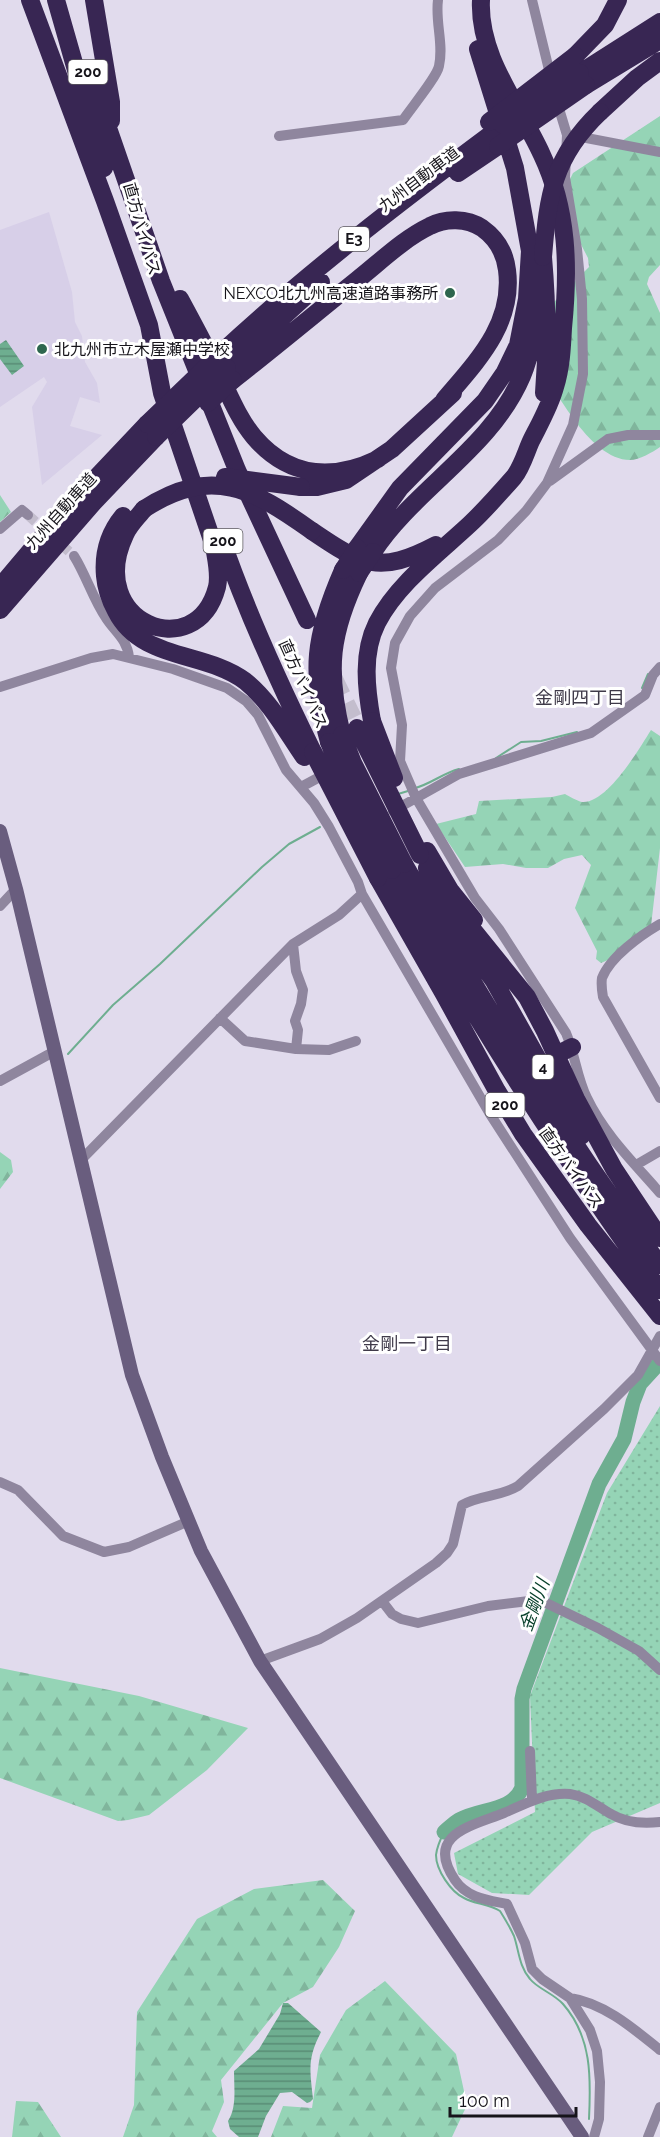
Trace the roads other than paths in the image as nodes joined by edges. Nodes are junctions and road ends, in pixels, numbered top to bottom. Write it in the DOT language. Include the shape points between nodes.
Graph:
graph roads {
  1 [pos="94,0"];
  2 [pos="438,0"];
  3 [pos="471,0"];
  4 [pos="482,0"];
  5 [pos="532,0"];
  6 [pos="618,0"];
  7 [pos="30,1"];
  8 [pos="63,3"];
  9 [pos="660,22"];
  10 [pos="660,40"];
  11 [pos="660,62"];
  12 [pos="580,71"];
  13 [pos="494,133"];
  14 [pos="567,135"];
  15 [pos="110,136"];
  16 [pos="279,136"];
  17 [pos="660,152"];
  18 [pos="526,221"];
  19 [pos="543,257"];
  20 [pos="149,325"];
  21 [pos="227,367"];
  22 [pos="444,400"];
  23 [pos="155,435"];
  24 [pos="660,435"];
  25 [pos="532,439"];
  26 [pos="378,459"];
  27 [pos="547,483"];
  28 [pos="142,505"];
  29 [pos="28,515"];
  30 [pos="473,522"];
  31 [pos="0,529"];
  32 [pos="365,550"];
  33 [pos="74,555"];
  34 [pos="6,592"];
  35 [pos="0,610"];
  36 [pos="307,620"];
  37 [pos="129,657"];
  38 [pos="660,667"];
  39 [pos="0,687"];
  40 [pos="401,734"];
  41 [pos="338,736"];
  42 [pos="302,787"];
  43 [pos="416,798"];
  44 [pos="0,831"];
  45 [pos="337,840"];
  46 [pos="408,864"];
  47 [pos="16,889"];
  48 [pos="362,894"];
  49 [pos="0,906"];
  50 [pos="660,924"];
  51 [pos="293,944"];
  52 [pos="444,994"];
  53 [pos="220,1018"];
  54 [pos="356,1041"];
  55 [pos="296,1049"];
  56 [pos="564,1051"];
  57 [pos="55,1052"];
  58 [pos="0,1081"];
  59 [pos="660,1098"];
  60 [pos="513,1133"];
  61 [pos="660,1151"];
  62 [pos="81,1160"];
  63 [pos="636,1165"];
  64 [pos="660,1193"];
  65 [pos="660,1238"];
  66 [pos="655,1268"];
  67 [pos="660,1290"];
  68 [pos="660,1315"];
  69 [pos="660,1336"];
  70 [pos="652,1350"];
  71 [pos="660,1361"];
  72 [pos="0,1482"];
  73 [pos="189,1521"];
  74 [pos="382,1601"];
  75 [pos="260,1662"];
  76 [pos="660,1670"];
  77 [pos="530,1751"];
  78 [pos="532,1799"];
  79 [pos="660,1822"];
  80 [pos="570,1998"];
  81 [pos="660,2050"];
  82 [pos="660,2107"];
  83 [pos="582,2137"];
  84 [pos="594,2137"];
  85 [pos="648,2137"];
  1 -- 15 [label="highway" via="111,102"];
  2 -- 16 [label="street" via="439,68 403,120"];
  3 -- 18 [label="highway" via="471,25 515,168"];
  4 -- 25 [label="highway" via="482,20 492,54 550,173 563,217 567,279 560,362 556,386"];
  5 -- 14 [label="street"];
  6 -- 12 [label="highway"];
  7 -- 20 [label="highway"];
  8 -- 15 [label="highway, 直方バイパス / 200"];
  8 -- 20 [label="highway, 直方バイパス / 200"];
  9 -- 12 [label="highway, 九州自動車道 / E3"];
  10 -- 12 [label="highway, 九州自動車道 / E3"];
  11 -- 19 [label="highway, bridge" via="637,78 575,140 555,179 547,206"];
  12 -- 13 [label="highway, 九州自動車道 / E3, bridge"];
  12 -- 13 [label="highway, bridge"];
  13 -- 21 [label="highway, 九州自動車道 / E3" via="459,172 337,267"];
  13 -- 21 [label="highway, 九州自動車道 / E3" via="420,177 353,234"];
  14 -- 17 [label="street"];
  14 -- 27 [label="street" via="565,177 582,299 583,374 573,425"];
  15 -- 26 [label="highway" via="176,291 253,435 267,451 310,471 349,471"];
  15 -- 36 [label="highway, 直方バイパス / 200" via="161,281 233,460"];
  18 -- 22 [label="highway" via="522,290 511,330 494,356"];
  18 -- 32 [label="highway" via="530,251 527,298 518,345 505,372 485,401 400,488"];
  19 -- 25 [label="highway" via="547,354 543,398"];
  19 -- 32 [label="highway" via="532,344 505,408 476,444"];
  20 -- 28 [label="highway" via="162,393 218,565 217,586 207,609 178,628 162,629 145,623 132,614 118,589 118,554"];
  20 -- 41 [label="highway, 直方バイパス / 200" via="223,542 296,718"];
  21 -- 22 [label="highway" via="429,226 441,221 466,222 481,227 502,251 508,299 503,317 478,359"];
  21 -- 23 [label="highway, bridge"];
  21 -- 23 [label="highway, 九州自動車道 / E3, bridge"];
  22 -- 26 [label="highway"];
  23 -- 34 [label="highway"];
  23 -- 34 [label="highway, 九州自動車道 / E3" via="67,509"];
  24 -- 27 [label="street" via="608,439"];
  25 -- 30 [label="highway" via="516,475"];
  26 -- 28 [label="highway, bridge" via="334,484 301,487 205,476 186,479 161,488"];
  27 -- 40 [label="street" via="511,528 435,588 410,616 395,643 391,668"];
  28 -- 30 [label="highway, bridge" via="190,487 240,489 264,499 344,553 372,564 417,555"];
  28 -- 41 [label="highway" via="118,523 104,563 110,600 127,629 154,646 229,671 260,694 270,707"];
  29 -- 31 [label="street" via="22,510"];
  30 -- 41 [label="highway" via="422,567 376,624 366,684"];
  32 -- 41 [label="highway, bridge" via="328,604 319,638 319,707"];
  33 -- 37 [label="street" via="105,617 128,647"];
  34 -- 35 [label="highway, 九州自動車道 / E3"];
  37 -- 39 [label="street" via="113,654 91,658"];
  37 -- 42 [label="street" via="227,688 246,701 258,715 286,770"];
  38 -- 43 [label="street" via="645,694 591,733 459,774"];
  40 -- 42 [label="street"];
  40 -- 43 [label="street" via="400,761"];
  41 -- 46 [label="highway, bridge"];
  41 -- 46 [label="highway, 直方バイパス / 200, bridge"];
  41 -- 46 [label="highway, bridge" via="340,770"];
  42 -- 45 [label="street"];
  43 -- 45 [label="street"];
  43 -- 56 [label="street" via="475,898 566,1033"];
  44 -- 47 [label="street"];
  45 -- 48 [label="street"];
  46 -- 52 [label="highway, 直方バイパス / 200"];
  46 -- 56 [label="highway, 直方バイパス" via="450,890 503,956"];
  46 -- 66 [label="highway" via="447,939 544,1100"];
  47 -- 49 [label="street"];
  47 -- 57 [label="street"];
  48 -- 51 [label="street" via="339,915"];
  48 -- 60 [label="street"];
  50 -- 59 [label="street" via="612,962 602,980 603,997"];
  51 -- 53 [label="street"];
  51 -- 55 [label="street" via="303,990 295,1021"];
  52 -- 60 [label="highway, 直方バイパス / 200" via="497,1091"];
  52 -- 66 [label="highway" via="550,1160 601,1222"];
  53 -- 55 [label="street" via="245,1041"];
  53 -- 62 [label="street"];
  54 -- 55 [label="street" via="329,1050"];
  56 -- 63 [label="street" via="594,1111"];
  56 -- 65 [label="highway, 直方バイパス" via="576,1098 614,1169"];
  57 -- 58 [label="street"];
  57 -- 62 [label="street"];
  60 -- 68 [label="highway, 直方バイパス / 200"];
  60 -- 70 [label="street" via="570,1238"];
  61 -- 63 [label="street"];
  62 -- 73 [label="street" via="132,1375"];
  63 -- 64 [label="street"];
  66 -- 67 [label="highway"];
  69 -- 70 [label="street"];
  70 -- 71 [label="street"];
  70 -- 74 [label="street" via="638,1375 613,1401 518,1486 504,1494 462,1505 453,1544 447,1553"];
  72 -- 73 [label="street" via="18,1490 63,1536 104,1552 129,1547"];
  73 -- 75 [label="street"];
  74 -- 75 [label="street" via="320,1639"];
  74 -- 76 [label="street" via="392,1614 418,1623 488,1606 542,1601 639,1651"];
  75 -- 83 [label="street"];
  77 -- 78 [label="street"];
  78 -- 79 [label="street" via="570,1794 633,1822"];
  78 -- 80 [label="street" via="464,1827 450,1839 445,1861 466,1892 507,1904 532,1969"];
  80 -- 81 [label="street" via="602,2008"];
  80 -- 84 [label="street" via="590,2030 597,2051 600,2082"];
  82 -- 85 [label="street"];
}
